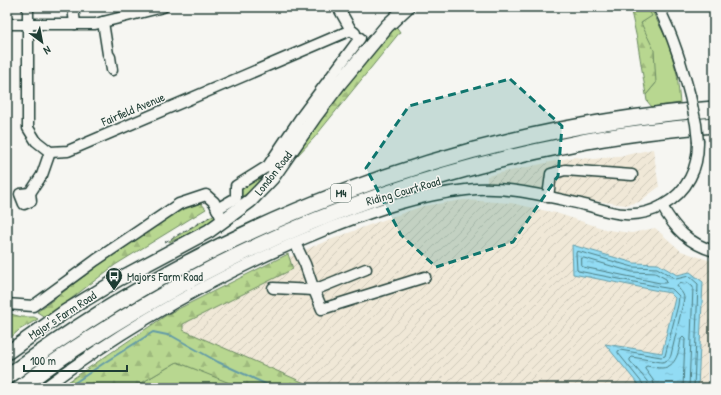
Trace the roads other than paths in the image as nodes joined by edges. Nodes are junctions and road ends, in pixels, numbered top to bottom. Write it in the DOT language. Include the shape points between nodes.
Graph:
graph roads {
  1 [pos="28,7"];
  2 [pos="73,7"];
  3 [pos="160,7"];
  4 [pos="338,7"];
  5 [pos="407,7"];
  6 [pos="658,7"];
  7 [pos="103,22"];
  8 [pos="7,24"];
  9 [pos="28,24"];
  10 [pos="75,24"];
  11 [pos="350,30"];
  12 [pos="365,42"];
  13 [pos="112,70"];
  14 [pos="714,109"];
  15 [pos="714,125"];
  16 [pos="50,152"];
  17 [pos="632,175"];
  18 [pos="30,193"];
  19 [pos="548,197"];
  20 [pos="662,206"];
  21 [pos="217,209"];
  22 [pos="223,221"];
  23 [pos="295,243"];
  24 [pos="714,252"];
  25 [pos="366,269"];
  26 [pos="425,277"];
  27 [pos="273,288"];
  28 [pos="314,290"];
  29 [pos="7,304"];
  30 [pos="7,353"];
  31 [pos="7,377"];
  32 [pos="20,388"];
  33 [pos="44,388"];
  1 -- 9 [label="street"];
  2 -- 10 [label="street"];
  3 -- 7 [label="street"];
  4 -- 11 [label="street"];
  5 -- 12 [label="main road, London Road"];
  6 -- 20 [label="street, Riding Court Road, bridge" via="679,58 690,96 698,142 698,155 690,178 683,189"];
  7 -- 10 [label="street"];
  7 -- 13 [label="street"];
  8 -- 9 [label="street"];
  9 -- 10 [label="street"];
  9 -- 16 [label="street" via="28,128 36,141"];
  11 -- 12 [label="street"];
  11 -- 16 [label="street, Fairfield Avenue" via="68,151"];
  12 -- 21 [label="street" via="302,117 268,166 236,186 236,198"];
  12 -- 22 [label="main road, London Road" via="272,178 250,201"];
  14 -- 31 [label="highway, M4" via="601,122 528,136 413,168 321,201 199,256 86,322"];
  15 -- 32 [label="highway, M4" via="601,138 525,154 418,183 350,207 262,244 174,288 75,348"];
  16 -- 18 [label="street" via="42,175"];
  17 -- 19 [label="street" via="565,170 551,174"];
  19 -- 20 [label="street, Riding Court Road" via="624,214 637,214"];
  19 -- 23 [label="street, Riding Court Road" via="496,189 445,192 389,206"];
  20 -- 24 [label="street" via="682,234 695,244"];
  21 -- 22 [label="street"];
  21 -- 29 [label="street" via="206,195 179,204 34,306"];
  22 -- 30 [label="main road, Major's Farm Road" via="66,311"];
  23 -- 28 [label="street"];
  23 -- 33 [label="street, Riding Court Road" via="203,287 107,344"];
  25 -- 28 [label="street"];
  26 -- 28 [label="street" via="322,309"];
  27 -- 28 [label="street"];
}
